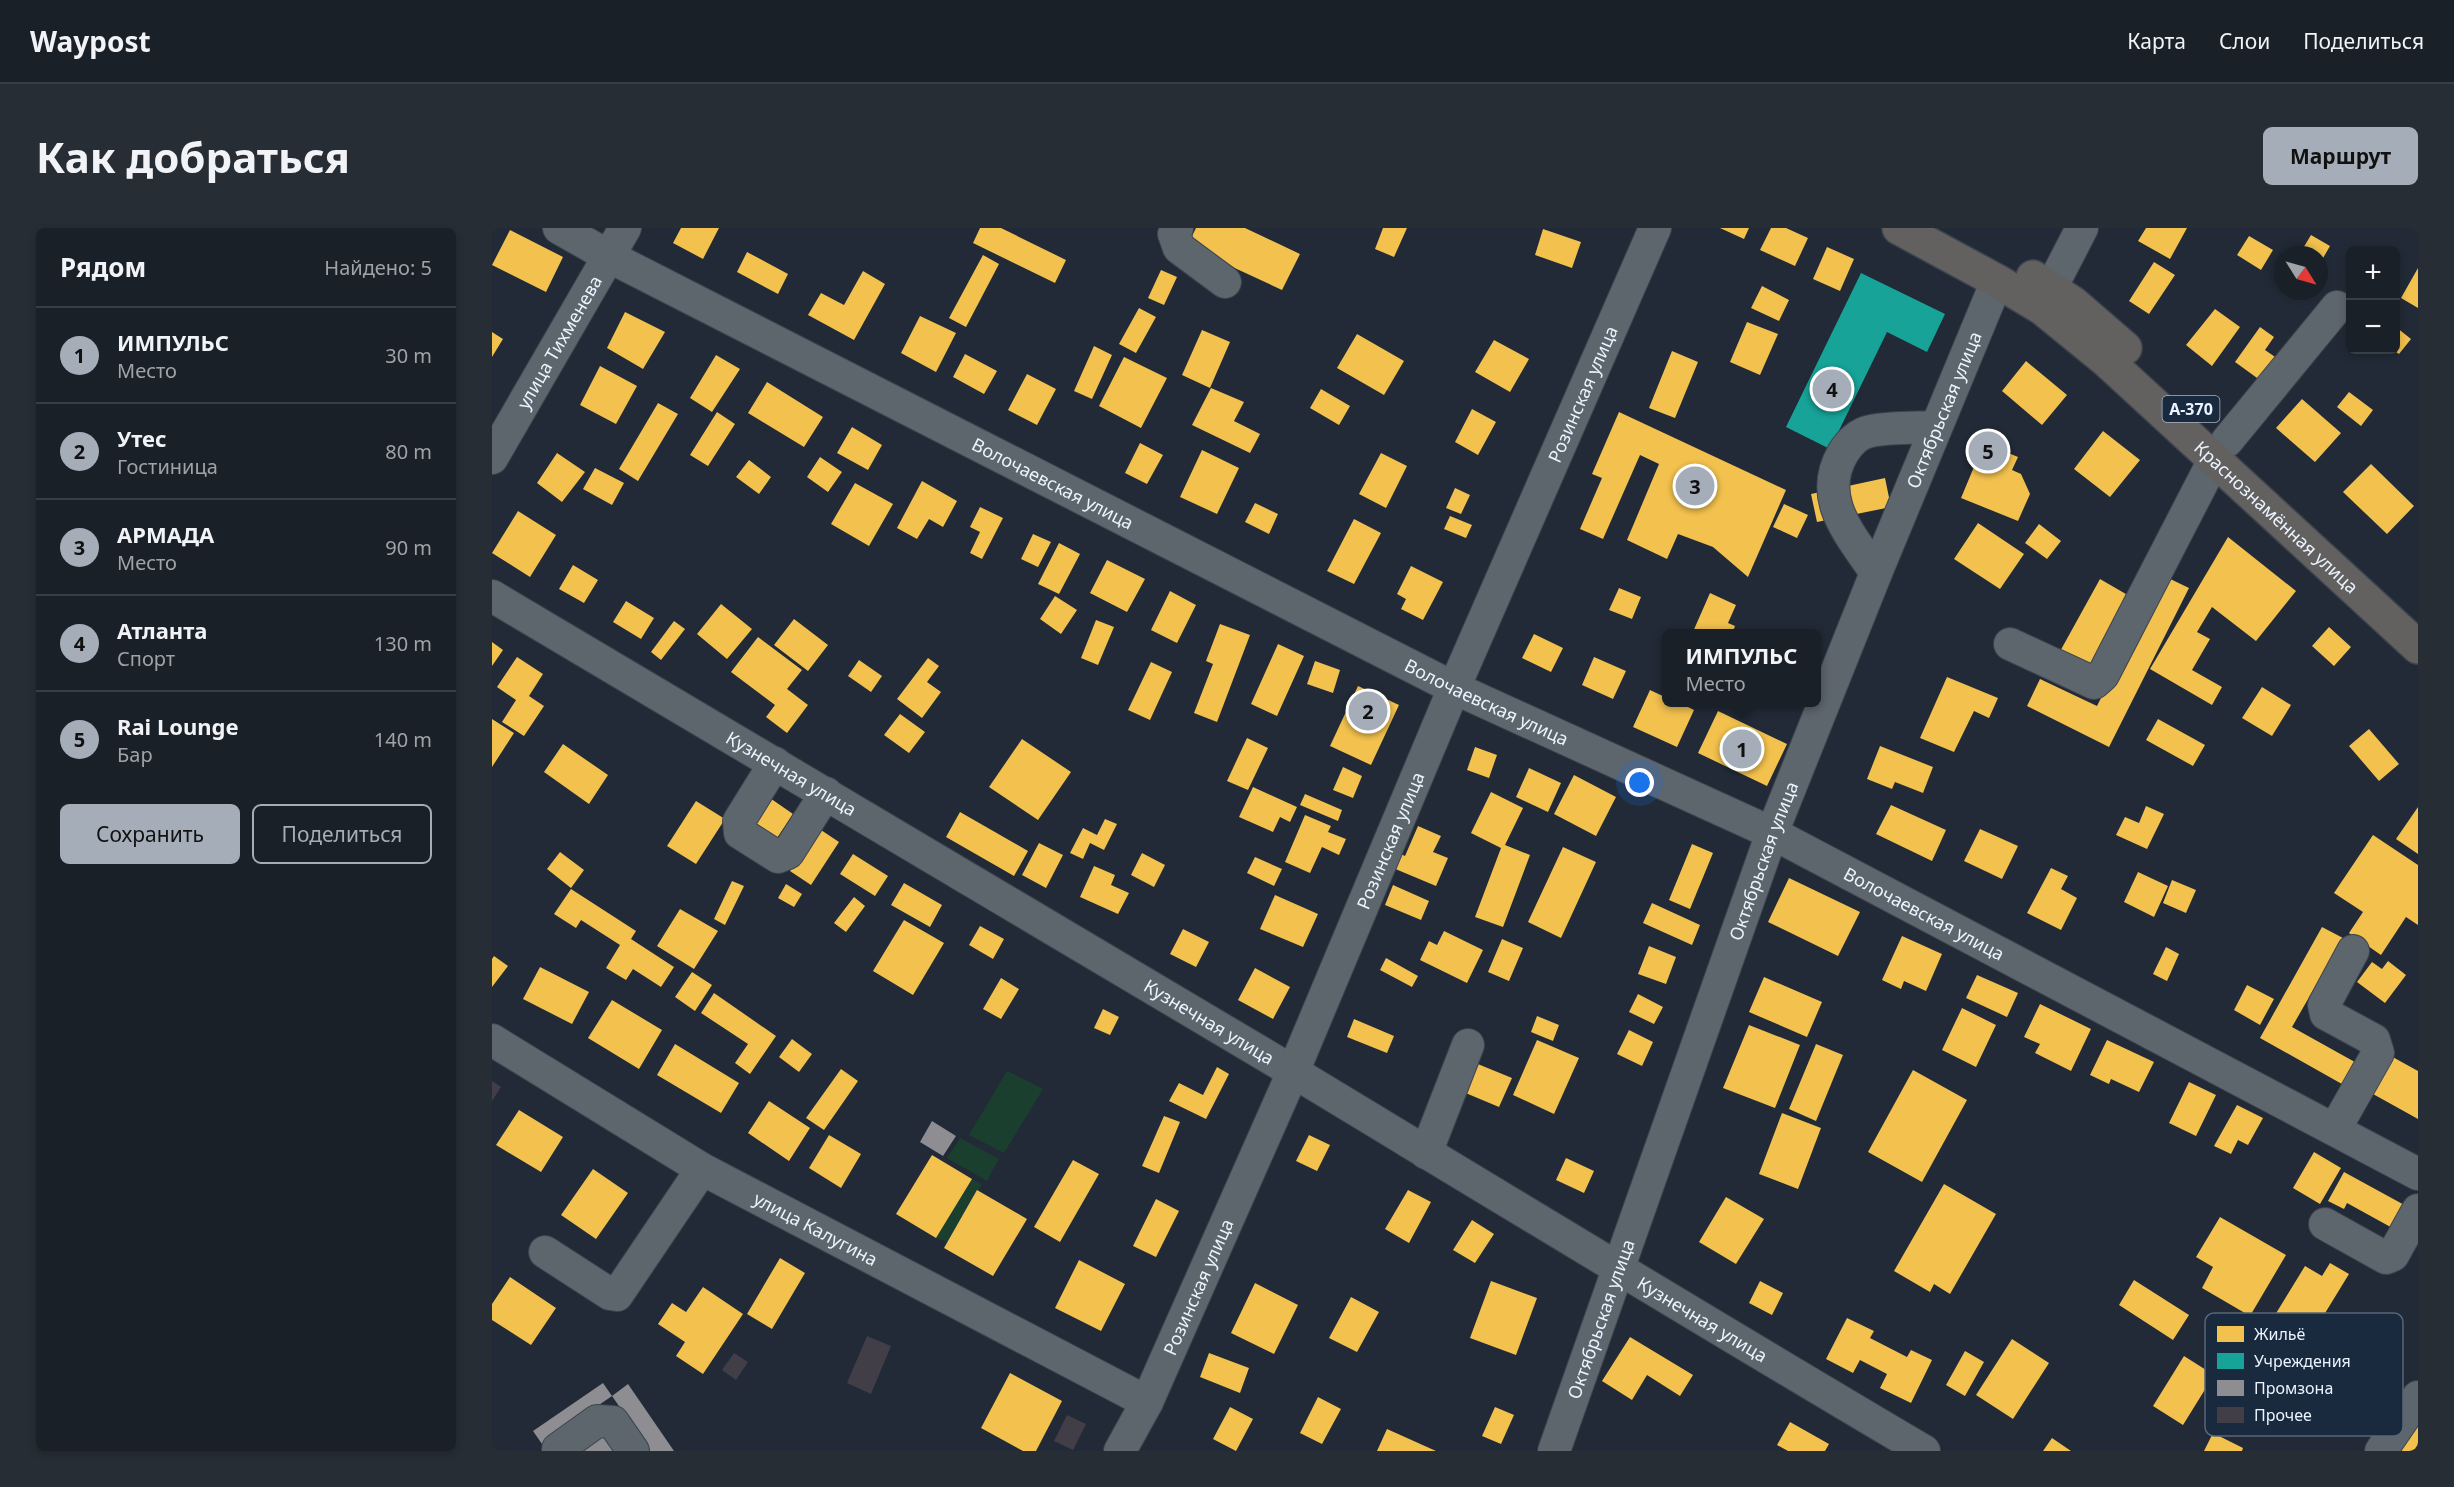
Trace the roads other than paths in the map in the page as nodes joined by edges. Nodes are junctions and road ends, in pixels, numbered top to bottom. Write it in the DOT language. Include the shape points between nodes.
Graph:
graph roads {
  1 [pos="559,228"];
  2 [pos="625,228"];
  3 [pos="1177,228"];
  4 [pos="1655,228"];
  5 [pos="1899,228"];
  6 [pos="1944,228"];
  7 [pos="2082,228"];
  8 [pos="610,257"];
  9 [pos="1997,281"];
  10 [pos="1225,282"];
  11 [pos="2051,288"];
  12 [pos="2337,307"];
  13 [pos="1936,427"];
  14 [pos="2221,451"];
  15 [pos="492,458"];
  16 [pos="1876,573"];
  17 [pos="492,596"];
  18 [pos="2418,617"];
  19 [pos="2010,644"];
  20 [pos="2418,647"];
  21 [pos="1454,688"];
  22 [pos="775,763"];
  23 [pos="826,793"];
  24 [pos="1772,833"];
  25 [pos="2353,951"];
  26 [pos="492,1040"];
  27 [pos="1468,1045"];
  28 [pos="1293,1072"];
  29 [pos="2335,1130"];
  30 [pos="1426,1153"];
  31 [pos="702,1169"];
  32 [pos="2418,1174"];
  33 [pos="2418,1210"];
  34 [pos="2325,1224"];
  35 [pos="545,1252"];
  36 [pos="1618,1271"];
  37 [pos="2418,1396"];
  38 [pos="1147,1402"];
  39 [pos="2403,1418"];
  40 [pos="2391,1436"];
  41 [pos="558,1451"];
  42 [pos="633,1451"];
  43 [pos="1120,1451"];
  44 [pos="1554,1451"];
  45 [pos="1924,1451"];
  46 [pos="2381,1451"];
  1 -- 8 [label="street, Волочаевская улица"];
  2 -- 8 [label="street, улица Тихменева"];
  3 -- 10 [label="street" via="1174,234 1179,249"];
  4 -- 21 [label="street, Розинская улица"];
  5 -- 9 [label="highway, Краснознамённая улица / А-370"];
  6 -- 11 [label="highway, Краснознамённая улица / А-370"];
  7 -- 11 [label="street"];
  8 -- 15 [label="street, улица Тихменева"];
  8 -- 21 [label="street, Волочаевская улица"];
  9 -- 13 [label="street, Октябрьская улица"];
  9 -- 14 [label="highway, Краснознамённая улица / А-370" via="2042,308"];
  11 -- 14 [label="highway, Краснознамённая улица / А-370" via="2109,334"];
  12 -- 14 [label="street"];
  13 -- 16 [label="street, Октябрьская улица"];
  13 -- 16 [label="street" via="1869,431 1850,442 1838,462 1832,480 1834,502"];
  14 -- 18 [label="highway, Краснознамённая улица / А-370"];
  14 -- 19 [label="street" via="2103,675 2094,683"];
  14 -- 20 [label="highway, Краснознамённая улица / А-370"];
  16 -- 24 [label="street, Октябрьская улица"];
  17 -- 22 [label="street, Кузнечная улица"];
  21 -- 24 [label="street, Волочаевская улица"];
  21 -- 28 [label="street, Розинская улица"];
  22 -- 23 [label="street, Кузнечная улица"];
  22 -- 23 [label="street" via="739,821 740,833 778,857 788,853"];
  23 -- 28 [label="street, Кузнечная улица"];
  24 -- 29 [label="street, Волочаевская улица"];
  24 -- 36 [label="street, Октябрьская улица"];
  25 -- 29 [label="street" via="2324,1005 2326,1014 2374,1040 2378,1053"];
  26 -- 31 [label="street, улица Калугина"];
  27 -- 30 [label="street"];
  28 -- 30 [label="street, Кузнечная улица"];
  28 -- 38 [label="street, Розинская улица"];
  29 -- 32 [label="street, Волочаевская улица"];
  30 -- 36 [label="street, Кузнечная улица"];
  31 -- 35 [label="street" via="617,1295 609,1294"];
  31 -- 38 [label="street, улица Калугина"];
  33 -- 34 [label="street" via="2393,1255 2386,1258"];
  36 -- 44 [label="street, Октябрьская улица"];
  36 -- 45 [label="street, Кузнечная улица"];
  37 -- 39 [label="street"];
  38 -- 43 [label="street, Розинская улица"];
  40 -- 46 [label="street"];
  41 -- 42 [label="street" via="597,1421 613,1422"];
}
